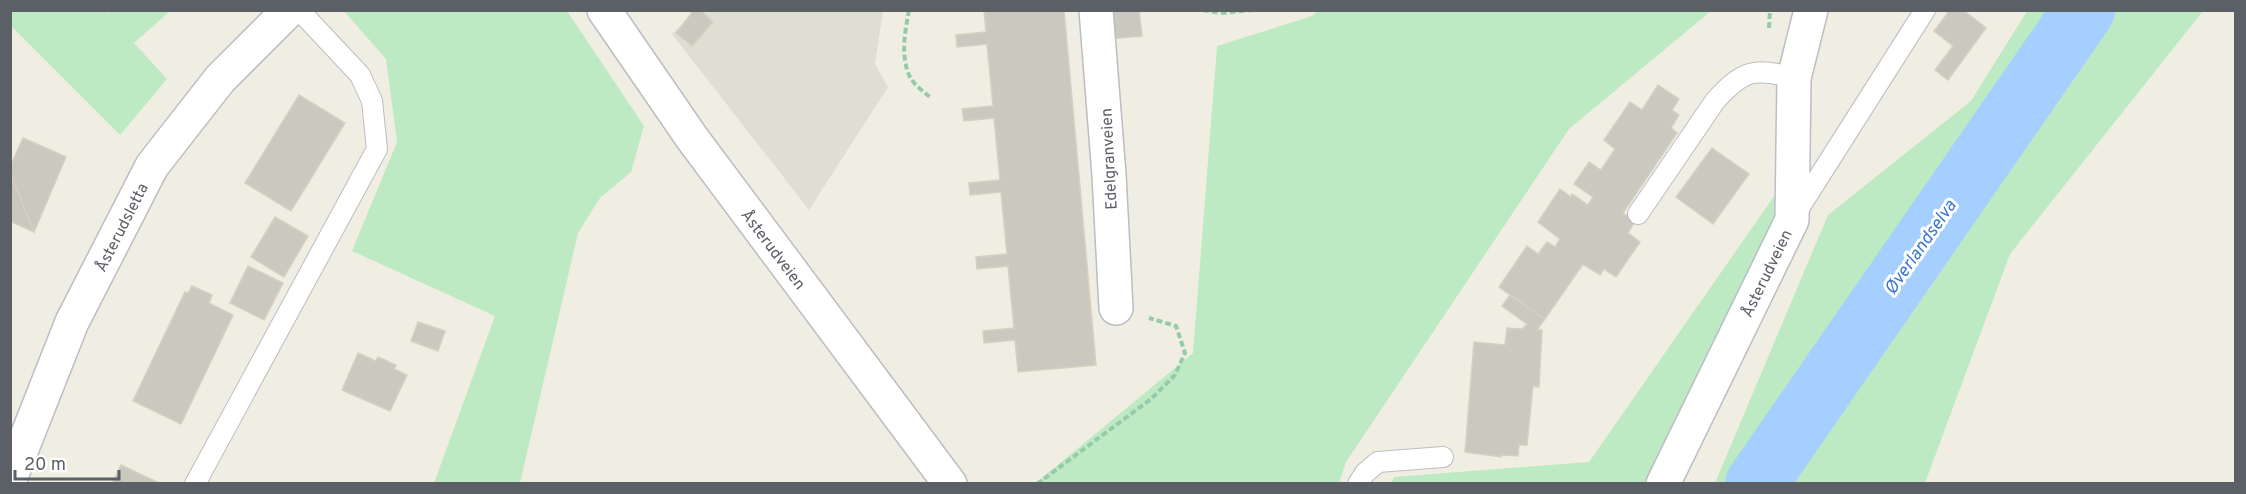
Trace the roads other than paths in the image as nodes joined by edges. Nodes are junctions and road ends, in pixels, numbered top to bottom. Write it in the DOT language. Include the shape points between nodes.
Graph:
graph roads {
  1 [pos="289,10"];
  2 [pos="299,10"];
  3 [pos="604,10"];
  4 [pos="1096,10"];
  5 [pos="1811,10"];
  6 [pos="1925,10"];
  7 [pos="1794,78"];
  8 [pos="1638,214"];
  9 [pos="1792,220"];
  10 [pos="1116,308"];
  11 [pos="1443,457"];
  12 [pos="10,479"];
  13 [pos="195,483"];
  14 [pos="950,483"];
  15 [pos="1358,483"];
  16 [pos="1663,483"];
  1 -- 12 [label="street, Åsterudsletta" via="220,79 152,166 72,322"];
  2 -- 13 [label="lane" via="360,75 372,100 377,149"];
  3 -- 14 [label="street, Åsterudveien" via="699,147"];
  4 -- 10 [label="street, Edelgranveien"];
  5 -- 7 [label="street, Åsterudveien"];
  6 -- 9 [label="lane"];
  7 -- 8 [label="lane" via="1768,71 1752,73 1730,85"];
  7 -- 9 [label="street, Åsterudveien"];
  9 -- 16 [label="street, Åsterudveien"];
  11 -- 15 [label="lane" via="1378,462"];
}
